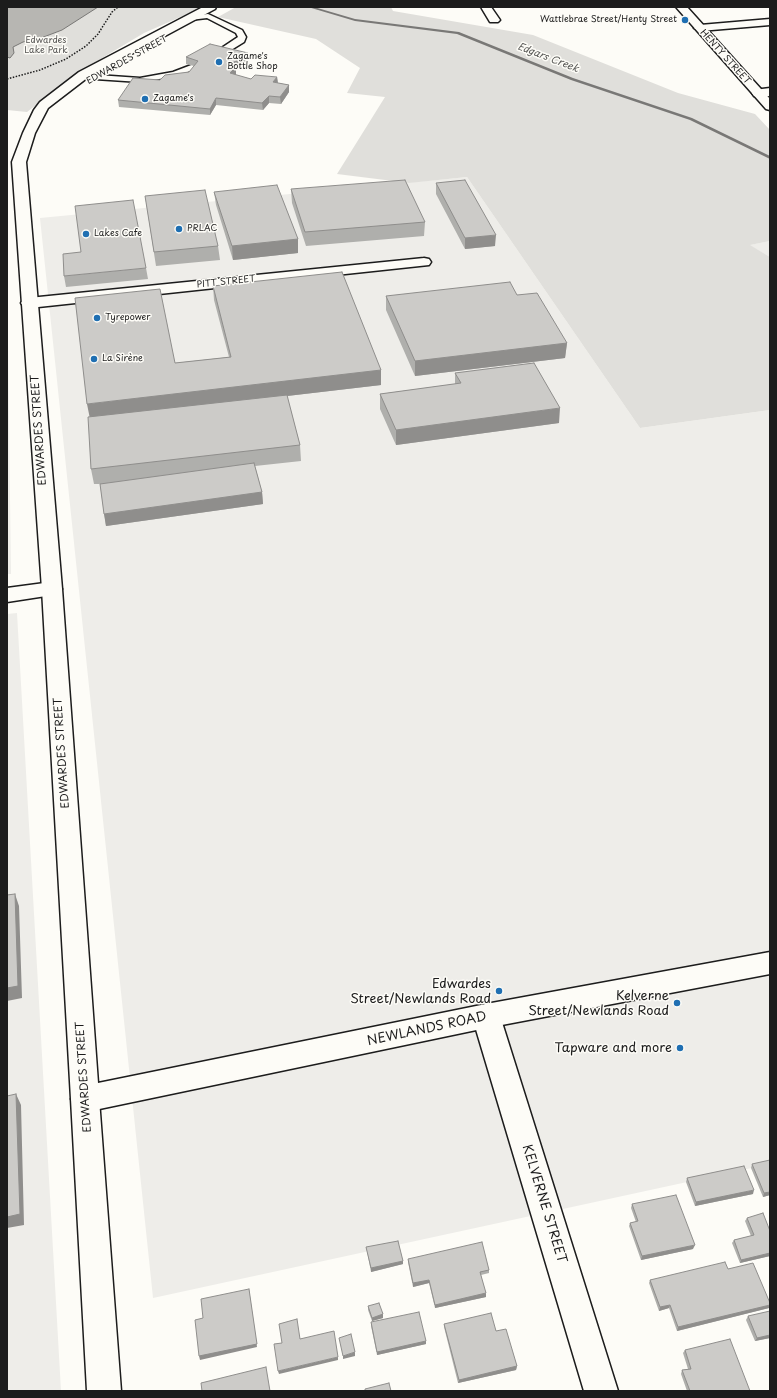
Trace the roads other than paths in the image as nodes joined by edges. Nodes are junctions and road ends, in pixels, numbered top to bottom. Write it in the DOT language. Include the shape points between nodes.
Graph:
graph roads {
  1 [pos="222,7"];
  2 [pos="486,7"];
  3 [pos="680,7"];
  4 [pos="209,11"];
  5 [pos="494,20"];
  6 [pos="189,21"];
  7 [pos="770,22"];
  8 [pos="700,28"];
  9 [pos="240,32"];
  10 [pos="220,53"];
  11 [pos="194,66"];
  12 [pos="91,75"];
  13 [pos="764,93"];
  14 [pos="770,106"];
  15 [pos="13,162"];
  16 [pos="424,262"];
  17 [pos="29,303"];
  18 [pos="52,589"];
  19 [pos="7,595"];
  20 [pos="770,963"];
  21 [pos="486,1016"];
  22 [pos="85,1099"];
  23 [pos="104,1391"];
  24 [pos="601,1391"];
  1 -- 4 [label="street, EDWARDES STREET"];
  2 -- 5 [label="street"];
  3 -- 8 [label="street, HENTY STREET"];
  4 -- 6 [label="street, EDWARDES STREET"];
  4 -- 9 [label="lane"];
  6 -- 9 [label="lane"];
  6 -- 12 [label="street, EDWARDES STREET"];
  7 -- 8 [label="street"];
  8 -- 13 [label="street, HENTY STREET"];
  9 -- 10 [label="lane" via="241,40"];
  11 -- 12 [label="lane" via="163,77 126,80"];
  12 -- 15 [label="street, EDWARDES STREET" via="36,120"];
  13 -- 14 [label="street, HENTY STREET"];
  15 -- 17 [label="street, EDWARDES STREET"];
  16 -- 17 [label="street, PITT STREET"];
  17 -- 18 [label="street, EDWARDES STREET"];
  18 -- 19 [label="street"];
  18 -- 22 [label="street, EDWARDES STREET"];
  20 -- 21 [label="street, NEWLANDS ROAD"];
  21 -- 22 [label="street, NEWLANDS ROAD"];
  21 -- 24 [label="street, KELVERNE STREET"];
  22 -- 23 [label="street, EDWARDES STREET"];
}
